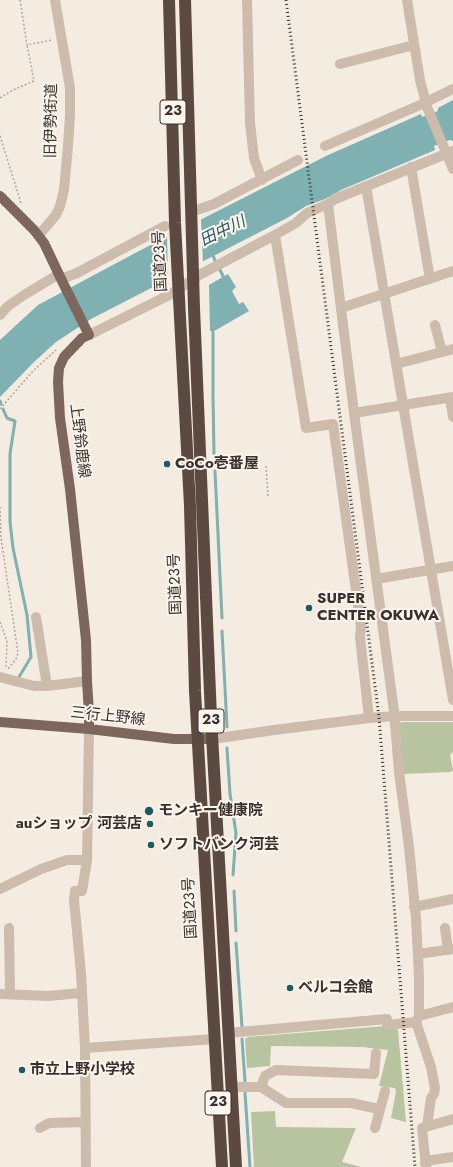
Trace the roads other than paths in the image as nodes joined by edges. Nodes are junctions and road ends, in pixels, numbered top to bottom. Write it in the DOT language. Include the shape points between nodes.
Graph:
graph roads {
  1 [pos="55,0"];
  2 [pos="169,0"];
  3 [pos="185,0"];
  4 [pos="247,0"];
  5 [pos="407,0"];
  6 [pos="414,45"];
  7 [pos="340,64"];
  8 [pos="453,89"];
  9 [pos="426,105"];
  10 [pos="325,146"];
  11 [pos="448,152"];
  12 [pos="298,160"];
  13 [pos="411,167"];
  14 [pos="453,169"];
  15 [pos="262,180"];
  16 [pos="366,186"];
  17 [pos="0,196"];
  18 [pos="328,204"];
  19 [pos="191,214"];
  20 [pos="170,225"];
  21 [pos="275,235"];
  22 [pos="38,236"];
  23 [pos="453,271"];
  24 [pos="193,277"];
  25 [pos="61,279"];
  26 [pos="430,279"];
  27 [pos="179,286"];
  28 [pos="384,295"];
  29 [pos="341,308"];
  30 [pos="0,315"];
  31 [pos="435,325"];
  32 [pos="88,331"];
  33 [pos="453,349"];
  34 [pos="442,352"];
  35 [pos="396,364"];
  36 [pos="451,397"];
  37 [pos="403,405"];
  38 [pos="354,413"];
  39 [pos="453,417"];
  40 [pos="453,566"];
  41 [pos="431,570"];
  42 [pos="376,579"];
  43 [pos="36,617"];
  44 [pos="0,677"];
  45 [pos="87,681"];
  46 [pos="47,686"];
  47 [pos="453,700"];
  48 [pos="394,716"];
  49 [pos="453,716"];
  50 [pos="368,718"];
  51 [pos="0,722"];
  52 [pos="89,729"];
  53 [pos="213,739"];
  54 [pos="198,740"];
  55 [pos="87,860"];
  56 [pos="0,889"];
  57 [pos="453,899"];
  58 [pos="414,907"];
  59 [pos="9,928"];
  60 [pos="445,928"];
  61 [pos="450,949"];
  62 [pos="418,954"];
  63 [pos="81,993"];
  64 [pos="5,994"];
  65 [pos="453,1007"];
  66 [pos="418,1019"];
  67 [pos="228,1033"];
  68 [pos="215,1039"];
  69 [pos="85,1048"];
  70 [pos="376,1053"];
  71 [pos="232,1087"];
  72 [pos="261,1087"];
  73 [pos="385,1091"];
  74 [pos="379,1109"];
  75 [pos="453,1119"];
  76 [pos="86,1122"];
  77 [pos="427,1126"];
  78 [pos="40,1128"];
  79 [pos="375,1128"];
  80 [pos="453,1157"];
  81 [pos="425,1165"];
  82 [pos="86,1167"];
  83 [pos="222,1167"];
  84 [pos="236,1167"];
  1 -- 22 [label="street, 旧伊勢街道" via="70,88 70,109 64,190 60,206 56,215"];
  2 -- 20 [label="highway, 国道23号 / 23"];
  3 -- 19 [label="highway, 国道23号 / 23"];
  4 -- 15 [label="street" via="250,122 254,158"];
  5 -- 6 [label="street"];
  6 -- 7 [label="street"];
  6 -- 9 [label="street"];
  8 -- 9 [label="street"];
  9 -- 10 [label="street"];
  9 -- 11 [label="street"];
  11 -- 13 [label="street"];
  11 -- 14 [label="street"];
  12 -- 15 [label="street"];
  13 -- 16 [label="street"];
  13 -- 26 [label="street"];
  15 -- 19 [label="street"];
  16 -- 18 [label="street"];
  16 -- 28 [label="street"];
  17 -- 22 [label="main road"];
  18 -- 21 [label="street" via="308,213"];
  18 -- 29 [label="street"];
  19 -- 24 [label="highway, 国道23号 / 23"];
  20 -- 25 [label="street"];
  20 -- 27 [label="highway, 国道23号 / 23"];
  21 -- 24 [label="street"];
  21 -- 50 [label="street" via="306,428 333,424 361,627"];
  22 -- 25 [label="main road"];
  23 -- 26 [label="street"];
  24 -- 27 [label="street"];
  24 -- 53 [label="highway, 国道23号 / 23"];
  25 -- 30 [label="street" via="24,295"];
  25 -- 32 [label="main road"];
  26 -- 28 [label="street"];
  27 -- 32 [label="street"];
  27 -- 54 [label="highway, 国道23号 / 23"];
  28 -- 29 [label="street"];
  28 -- 35 [label="street"];
  29 -- 38 [label="street"];
  31 -- 34 [label="street"];
  32 -- 45 [label="main road, 上野鈴鹿線" via="64,357 59,368 58,382 60,424 70,489 86,640"];
  33 -- 34 [label="street"];
  34 -- 35 [label="street"];
  35 -- 37 [label="street"];
  36 -- 37 [label="street"];
  36 -- 39 [label="street"];
  37 -- 38 [label="street"];
  37 -- 41 [label="street"];
  38 -- 42 [label="street"];
  40 -- 41 [label="street"];
  41 -- 42 [label="street"];
  41 -- 47 [label="street"];
  42 -- 48 [label="street"];
  43 -- 46 [label="street"];
  44 -- 46 [label="street" via="34,686"];
  45 -- 46 [label="street"];
  45 -- 52 [label="main road, 上野鈴鹿線"];
  48 -- 49 [label="street"];
  48 -- 50 [label="street"];
  48 -- 58 [label="street"];
  50 -- 53 [label="street"];
  51 -- 52 [label="main road, 三行上野線"];
  52 -- 54 [label="main road, 三行上野線"];
  52 -- 55 [label="street"];
  53 -- 54 [label="main road, 三行上野線"];
  53 -- 67 [label="highway, 国道23号 / 23"];
  54 -- 68 [label="highway, 国道23号 / 23"];
  55 -- 56 [label="street" via="66,860"];
  55 -- 63 [label="street" via="82,891 75,891 74,900"];
  57 -- 58 [label="street"];
  58 -- 62 [label="street"];
  59 -- 64 [label="street"];
  60 -- 61 [label="street"];
  61 -- 62 [label="street"];
  62 -- 66 [label="street"];
  63 -- 64 [label="street" via="48,996"];
  63 -- 69 [label="street"];
  65 -- 66 [label="street"];
  66 -- 67 [label="street" via="387,1025 387,1019"];
  66 -- 77 [label="street" via="432,1066 435,1088"];
  67 -- 71 [label="highway, 国道23号 / 23"];
  68 -- 69 [label="street"];
  68 -- 83 [label="highway, 国道23号 / 23"];
  69 -- 76 [label="street"];
  70 -- 72 [label="street" via="374,1074 276,1070 265,1076"];
  71 -- 72 [label="street"];
  71 -- 84 [label="highway, 国道23号 / 23"];
  72 -- 74 [label="street" via="286,1103 351,1103"];
  73 -- 74 [label="street"];
  74 -- 79 [label="street"];
  75 -- 77 [label="street"];
  76 -- 78 [label="street" via="50,1123"];
  76 -- 82 [label="street"];
  77 -- 81 [label="street" via="422,1128"];
  80 -- 81 [label="street" via="432,1160"];
}
